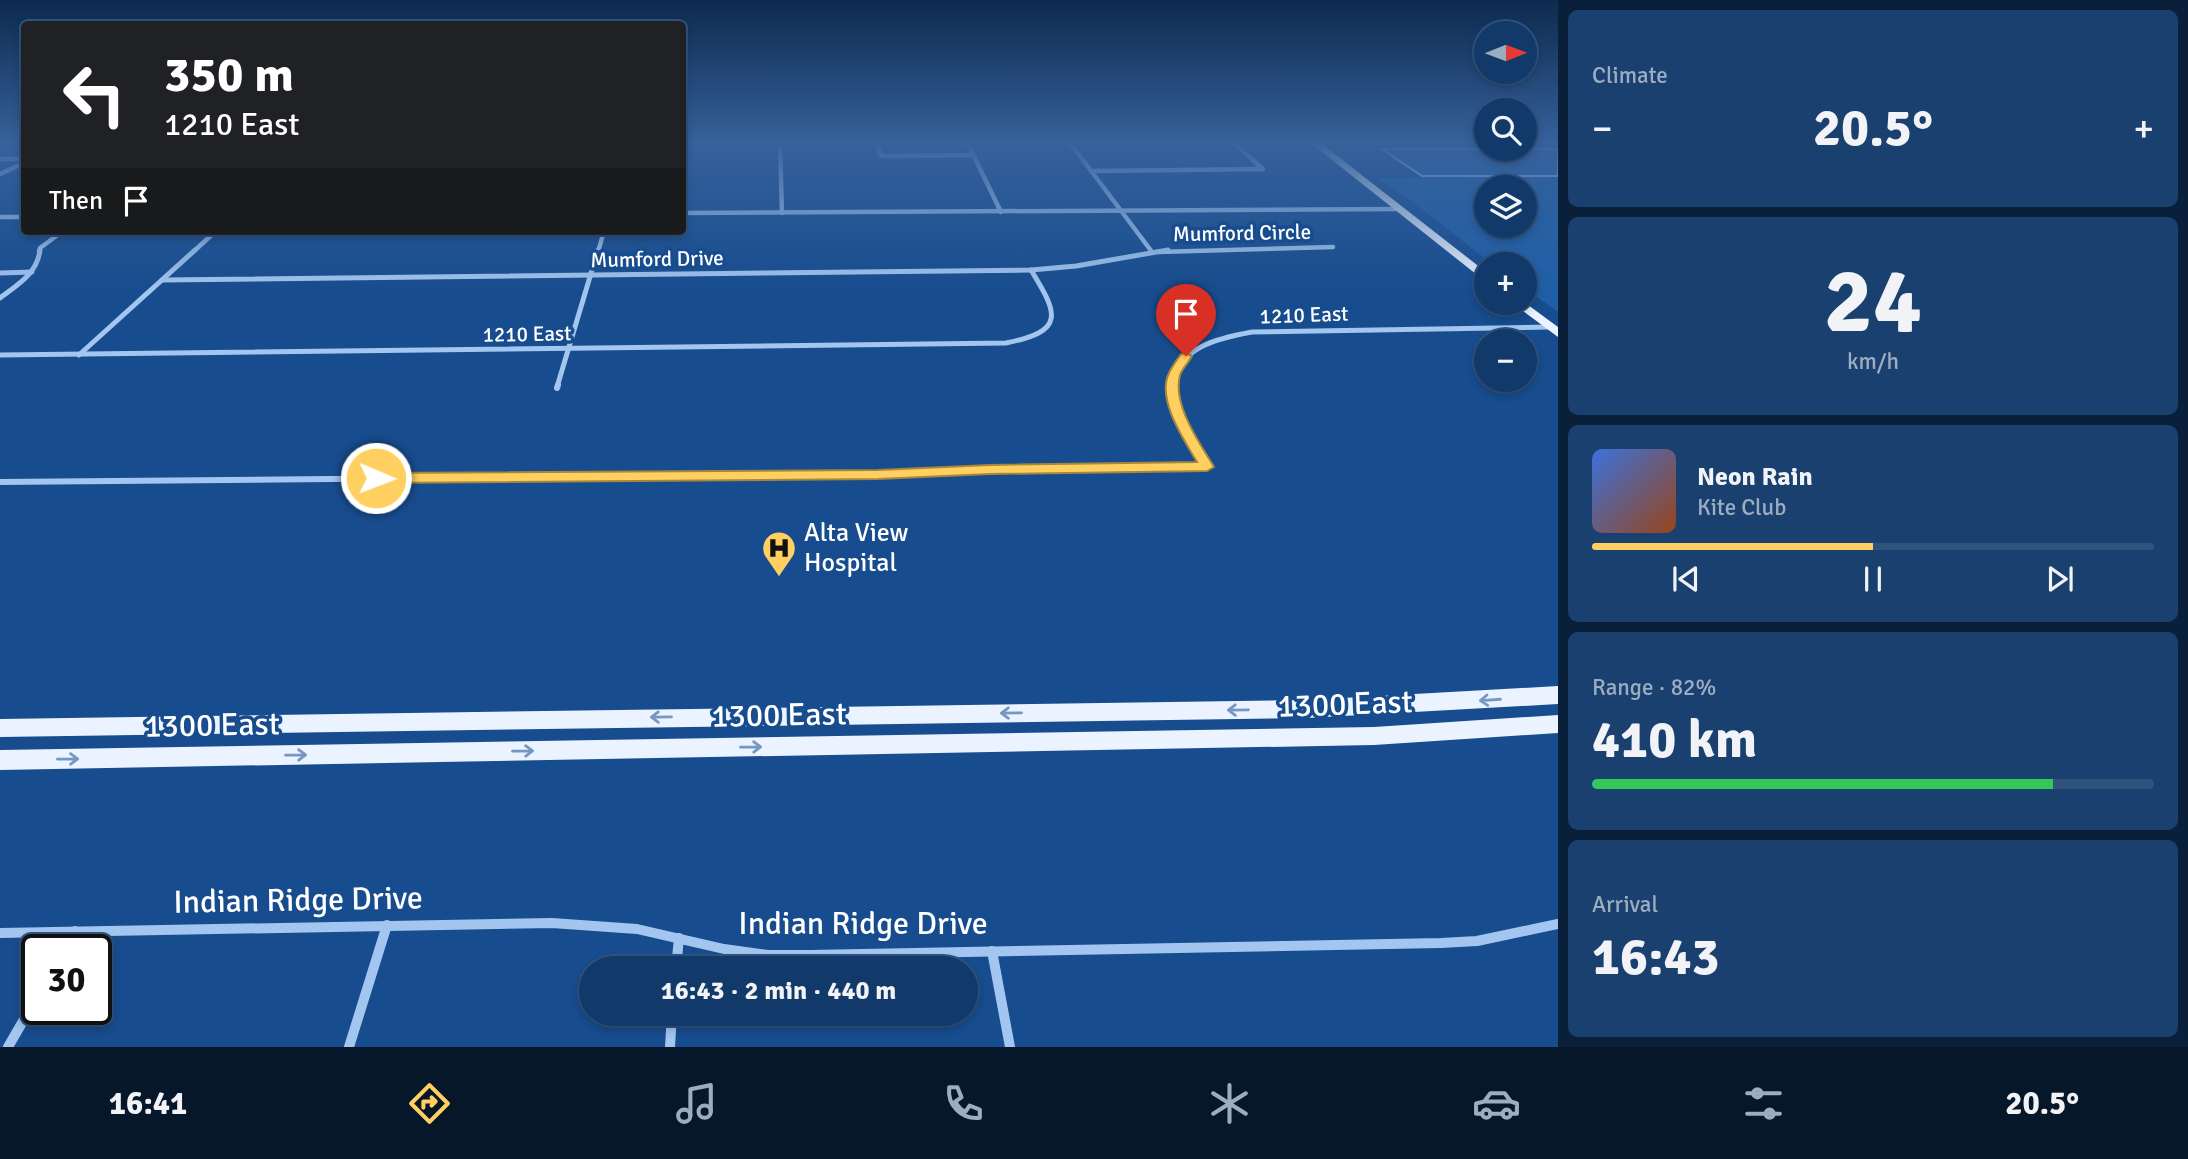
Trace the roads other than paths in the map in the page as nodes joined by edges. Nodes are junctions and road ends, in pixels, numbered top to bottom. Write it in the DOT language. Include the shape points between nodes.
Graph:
graph roads {
  1 [pos="781,193"];
  2 [pos="992,193"];
  3 [pos="1107,193"];
  4 [pos="1377,193"];
  5 [pos="1398,209"];
  6 [pos="1121,211"];
  7 [pos="1001,212"];
  8 [pos="686,213"];
  9 [pos="782,213"];
  10 [pos="21,216"];
  11 [pos="0,217"];
  12 [pos="58,235"];
  13 [pos="212,235"];
  14 [pos="603,235"];
  15 [pos="1333,247"];
  16 [pos="1152,251"];
  17 [pos="1474,269"];
  18 [pos="1031,271"];
  19 [pos="0,272"];
  20 [pos="33,272"];
  21 [pos="591,275"];
  22 [pos="162,280"];
  23 [pos="0,298"];
  24 [pos="1534,315"];
  25 [pos="1554,330"];
  26 [pos="569,349"];
  27 [pos="0,355"];
  28 [pos="79,355"];
  29 [pos="557,388"];
  30 [pos="0,482"];
  31 [pos="1558,695"];
  32 [pos="1558,724"];
  33 [pos="0,727"];
  34 [pos="0,761"];
  35 [pos="1558,923"];
  36 [pos="387,925"];
  37 [pos="75,931"];
  38 [pos="0,933"];
  39 [pos="73,934"];
  40 [pos="679,938"];
  41 [pos="992,951"];
  42 [pos="677,956"];
  43 [pos="21,1025"];
  44 [pos="671,1026"];
  45 [pos="8,1047"];
  46 [pos="349,1047"];
  47 [pos="670,1047"];
  48 [pos="1010,1047"];
  1 -- 9 [label="street"];
  2 -- 7 [label="street"];
  3 -- 6 [label="street"];
  4 -- 5 [label="main road"];
  5 -- 6 [label="street"];
  5 -- 17 [label="main road"];
  6 -- 7 [label="street"];
  6 -- 16 [label="street"];
  7 -- 9 [label="street"];
  8 -- 9 [label="street"];
  10 -- 11 [label="street"];
  12 -- 20 [label="street" via="40,248"];
  13 -- 22 [label="street"];
  14 -- 21 [label="street"];
  15 -- 16 [label="street, Mumford Circle"];
  16 -- 18 [label="street, Mumford Drive"];
  18 -- 21 [label="street, Mumford Drive"];
  18 -- 26 [label="street, 1210 East" via="1053,311 1050,323 1022,340"];
  19 -- 20 [label="street"];
  20 -- 23 [label="street"];
  21 -- 22 [label="street, Mumford Drive"];
  21 -- 26 [label="street"];
  22 -- 28 [label="street"];
  24 -- 25 [label="main road"];
  25 -- 30 [label="street, 1210 East" via="1290,329 1243,333 1208,343 1186,356 1173,383 1180,421 1207,467 852,475"];
  26 -- 28 [label="street, 1210 East"];
  26 -- 29 [label="street"];
  27 -- 28 [label="street, 1210 East"];
  31 -- 33 [label="main road, 1300 East, one-way" via="1307,709"];
  34 -- 32 [label="main road, 1300 East, one-way" via="1360,736"];
  35 -- 41 [label="street, Indian Ridge Drive" via="1477,941 1441,943"];
  36 -- 37 [label="street, Indian Ridge Drive"];
  36 -- 40 [label="street, Indian Ridge Drive" via="593,924"];
  36 -- 46 [label="street"];
  37 -- 38 [label="street, Indian Ridge Drive"];
  37 -- 39 [label="street"];
  40 -- 41 [label="street, Indian Ridge Drive" via="768,955"];
  40 -- 42 [label="street"];
  41 -- 48 [label="street"];
  43 -- 45 [label="street"];
  44 -- 47 [label="street"];
}
